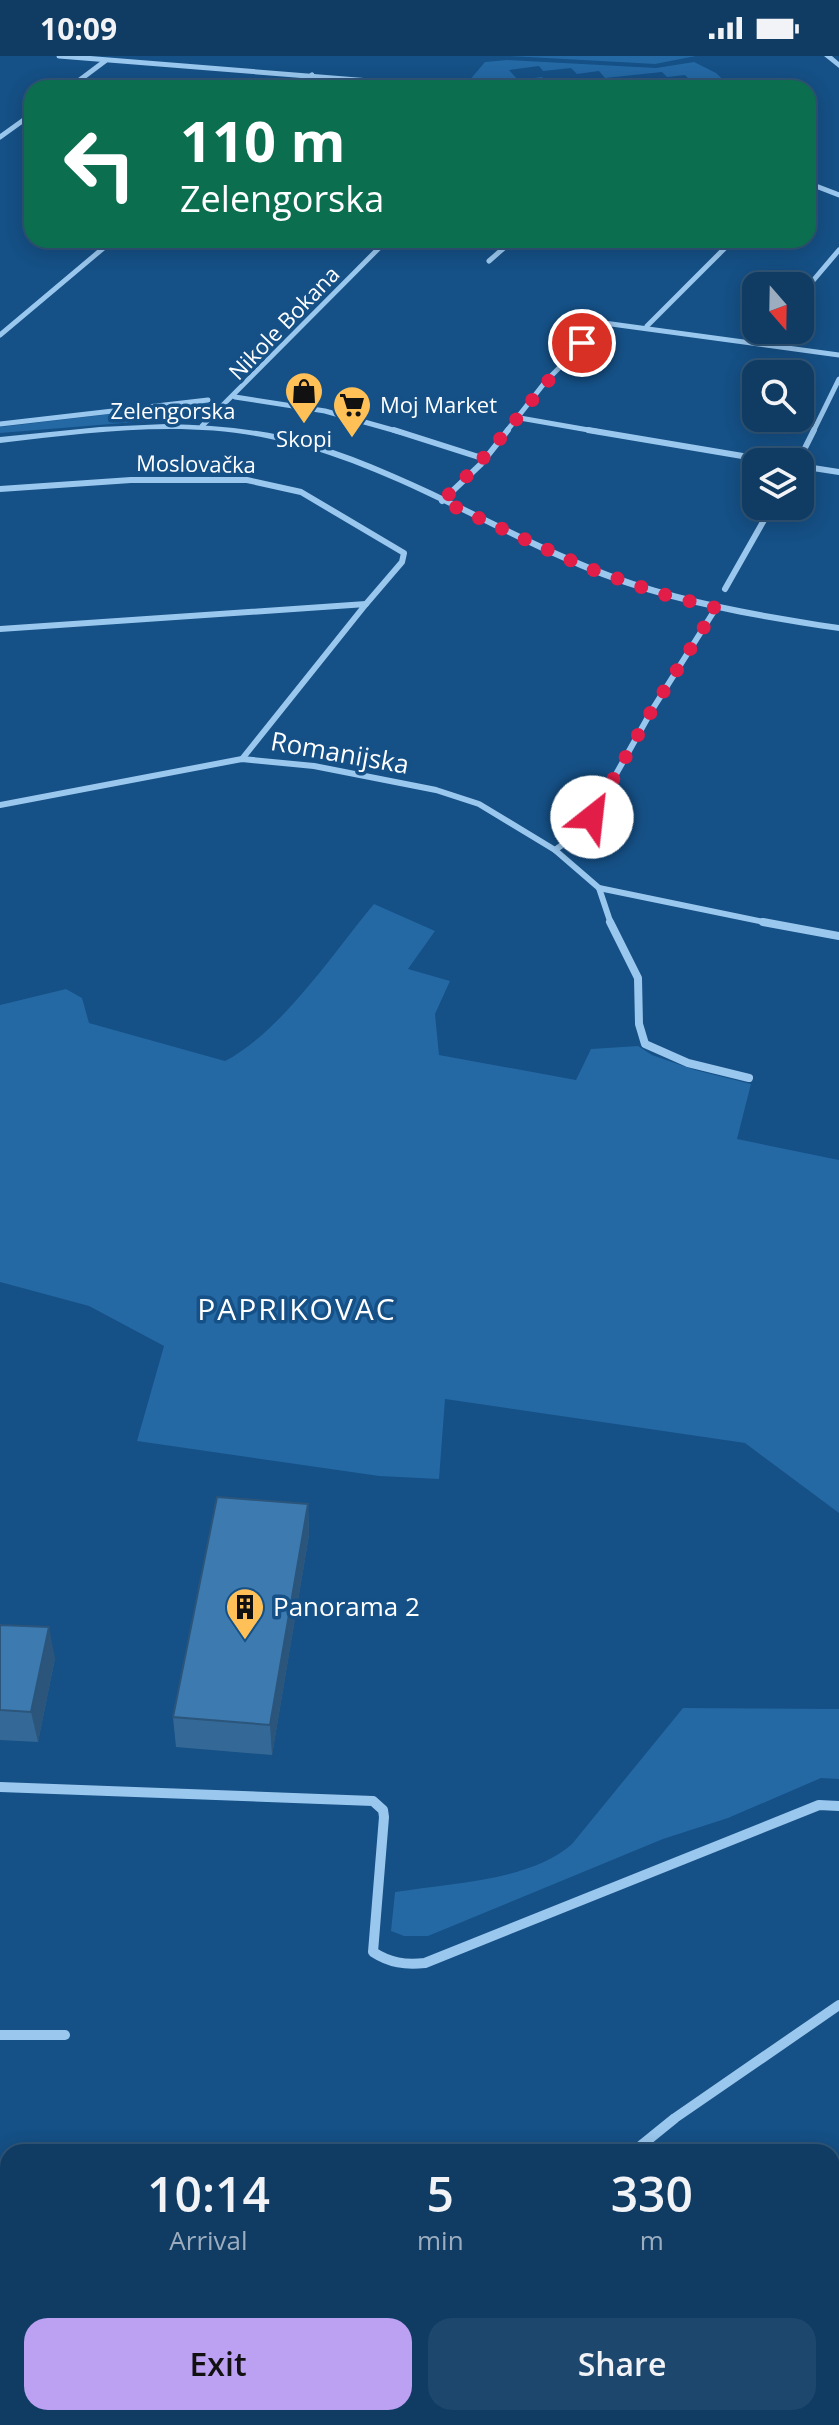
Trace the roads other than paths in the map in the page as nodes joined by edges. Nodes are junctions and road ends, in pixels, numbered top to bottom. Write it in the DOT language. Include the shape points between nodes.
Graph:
graph roads {
  1 [pos="59,56"];
  2 [pos="828,56"];
  3 [pos="106,60"];
  4 [pos="839,66"];
  5 [pos="312,75"];
  6 [pos="80,80"];
  7 [pos="306,80"];
  8 [pos="368,80"];
  9 [pos="24,120"];
  10 [pos="0,137"];
  11 [pos="816,186"];
  12 [pos="839,195"];
  13 [pos="103,248"];
  14 [pos="379,248"];
  15 [pos="504,248"];
  16 [pos="725,248"];
  17 [pos="839,250"];
  18 [pos="489,261"];
  19 [pos="814,279"];
  20 [pos="647,326"];
  21 [pos="0,335"];
  22 [pos="742,340"];
  23 [pos="767,344"];
  24 [pos="839,355"];
  25 [pos="839,379"];
  26 [pos="235,397"];
  27 [pos="208,400"];
  28 [pos="520,418"];
  29 [pos="0,424"];
  30 [pos="202,426"];
  31 [pos="0,440"];
  32 [pos="807,448"];
  33 [pos="742,456"];
  34 [pos="485,459"];
  35 [pos="814,467"];
  36 [pos="839,472"];
  37 [pos="0,489"];
  38 [pos="442,501"];
  39 [pos="764,520"];
  40 [pos="725,589"];
  41 [pos="366,604"];
  42 [pos="716,608"];
  43 [pos="839,628"];
  44 [pos="0,629"];
  45 [pos="242,759"];
  46 [pos="0,805"];
  47 [pos="555,850"];
  48 [pos="599,888"];
  49 [pos="839,936"];
  50 [pos="749,1078"];
  51 [pos="0,1787"];
  52 [pos="839,1806"];
  53 [pos="839,2005"];
  54 [pos="0,2035"];
  55 [pos="65,2035"];
  56 [pos="643,2144"];
  1 -- 3 [label="street"];
  2 -- 4 [label="street"];
  3 -- 5 [label="street"];
  3 -- 6 [label="street"];
  5 -- 7 [label="street"];
  5 -- 8 [label="street"];
  9 -- 10 [label="street"];
  11 -- 12 [label="street"];
  13 -- 21 [label="street"];
  14 -- 26 [label="street, Nikole Bokana"];
  15 -- 18 [label="street"];
  16 -- 20 [label="street"];
  17 -- 19 [label="street"];
  20 -- 22 [label="street"];
  20 -- 28 [label="street" via="599,324"];
  23 -- 24 [label="street"];
  25 -- 32 [label="street"];
  26 -- 30 [label="street, Nikole Bokana"];
  26 -- 34 [label="street" via="370,422"];
  27 -- 29 [label="street"];
  28 -- 33 [label="street"];
  28 -- 34 [label="street"];
  30 -- 31 [label="street, Zelengorska"];
  30 -- 38 [label="street, Zelengorska" via="300,443"];
  34 -- 38 [label="street"];
  35 -- 36 [label="street"];
  37 -- 41 [label="street, Moslovačka" via="193,478 247,480 301,492 404,553"];
  38 -- 42 [label="street, Zelengorska" via="585,567"];
  39 -- 40 [label="street"];
  41 -- 44 [label="street"];
  41 -- 45 [label="street"];
  42 -- 43 [label="street, Zelengorska"];
  42 -- 47 [label="street" via="592,817"];
  45 -- 46 [label="street, Romanijska"];
  45 -- 47 [label="street, Romanijska" via="314,766 464,798"];
  47 -- 48 [label="street, Romanijska"];
  48 -- 49 [label="street, Romanijska"];
  48 -- 50 [label="street, Romanijska" via="636,972 638,1027 645,1044 688,1063"];
  51 -- 52 [label="street" via="373,1801 384,1817 373,1952 400,1966 425,1963 819,1805"];
  53 -- 56 [label="street"];
  54 -- 55 [label="street"];
}
